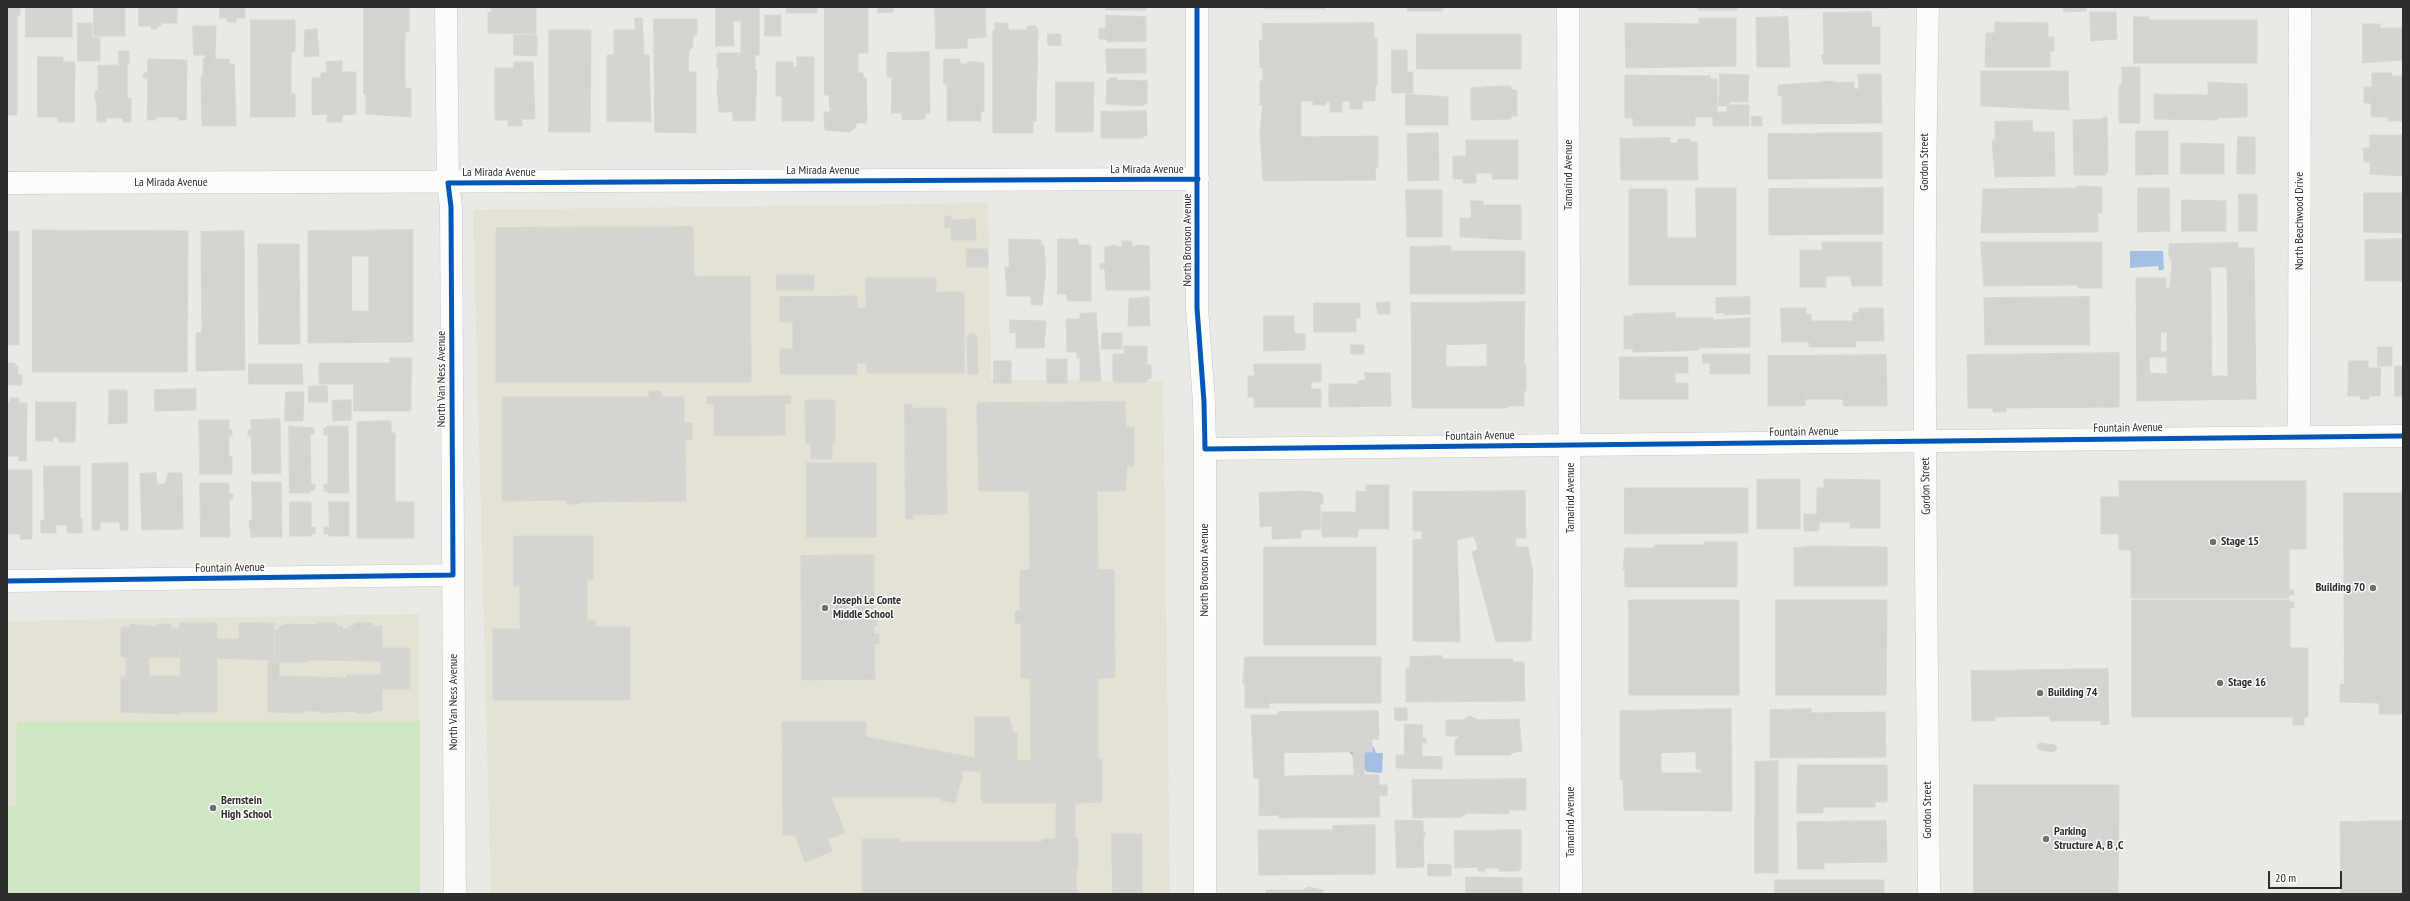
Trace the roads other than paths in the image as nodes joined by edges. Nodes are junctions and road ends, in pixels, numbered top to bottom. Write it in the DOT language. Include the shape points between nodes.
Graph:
graph roads {
  1 [pos="446,7"];
  2 [pos="1197,7"];
  3 [pos="1568,7"];
  4 [pos="1928,7"];
  5 [pos="2300,7"];
  6 [pos="1198,179"];
  7 [pos="7,183"];
  8 [pos="448,183"];
  9 [pos="2299,436"];
  10 [pos="2403,436"];
  11 [pos="1925,440"];
  12 [pos="1571,445"];
  13 [pos="1205,449"];
  14 [pos="453,575"];
  15 [pos="7,581"];
  16 [pos="455,894"];
  17 [pos="1206,894"];
  18 [pos="1572,894"];
  19 [pos="1929,894"];
  1 -- 8 [label="street, North Van Ness Avenue"];
  2 -- 6 [label="street, North Bronson Avenue"];
  3 -- 12 [label="street, Tamarind Avenue"];
  4 -- 11 [label="street, Gordon Street" via="1925,120"];
  5 -- 9 [label="street, North Beachwood Drive"];
  6 -- 8 [label="street, La Mirada Avenue"];
  6 -- 13 [label="street, North Bronson Avenue" via="1197,308"];
  7 -- 8 [label="street, La Mirada Avenue"];
  8 -- 14 [label="street, North Van Ness Avenue" via="451,207"];
  9 -- 10 [label="street, Fountain Avenue"];
  9 -- 11 [label="street, Fountain Avenue"];
  11 -- 12 [label="street, Fountain Avenue"];
  11 -- 19 [label="street, Gordon Street"];
  12 -- 13 [label="street, Fountain Avenue"];
  12 -- 18 [label="street, Tamarind Avenue"];
  13 -- 17 [label="street, North Bronson Avenue"];
  14 -- 15 [label="street, Fountain Avenue"];
  14 -- 16 [label="street, North Van Ness Avenue"];
}
